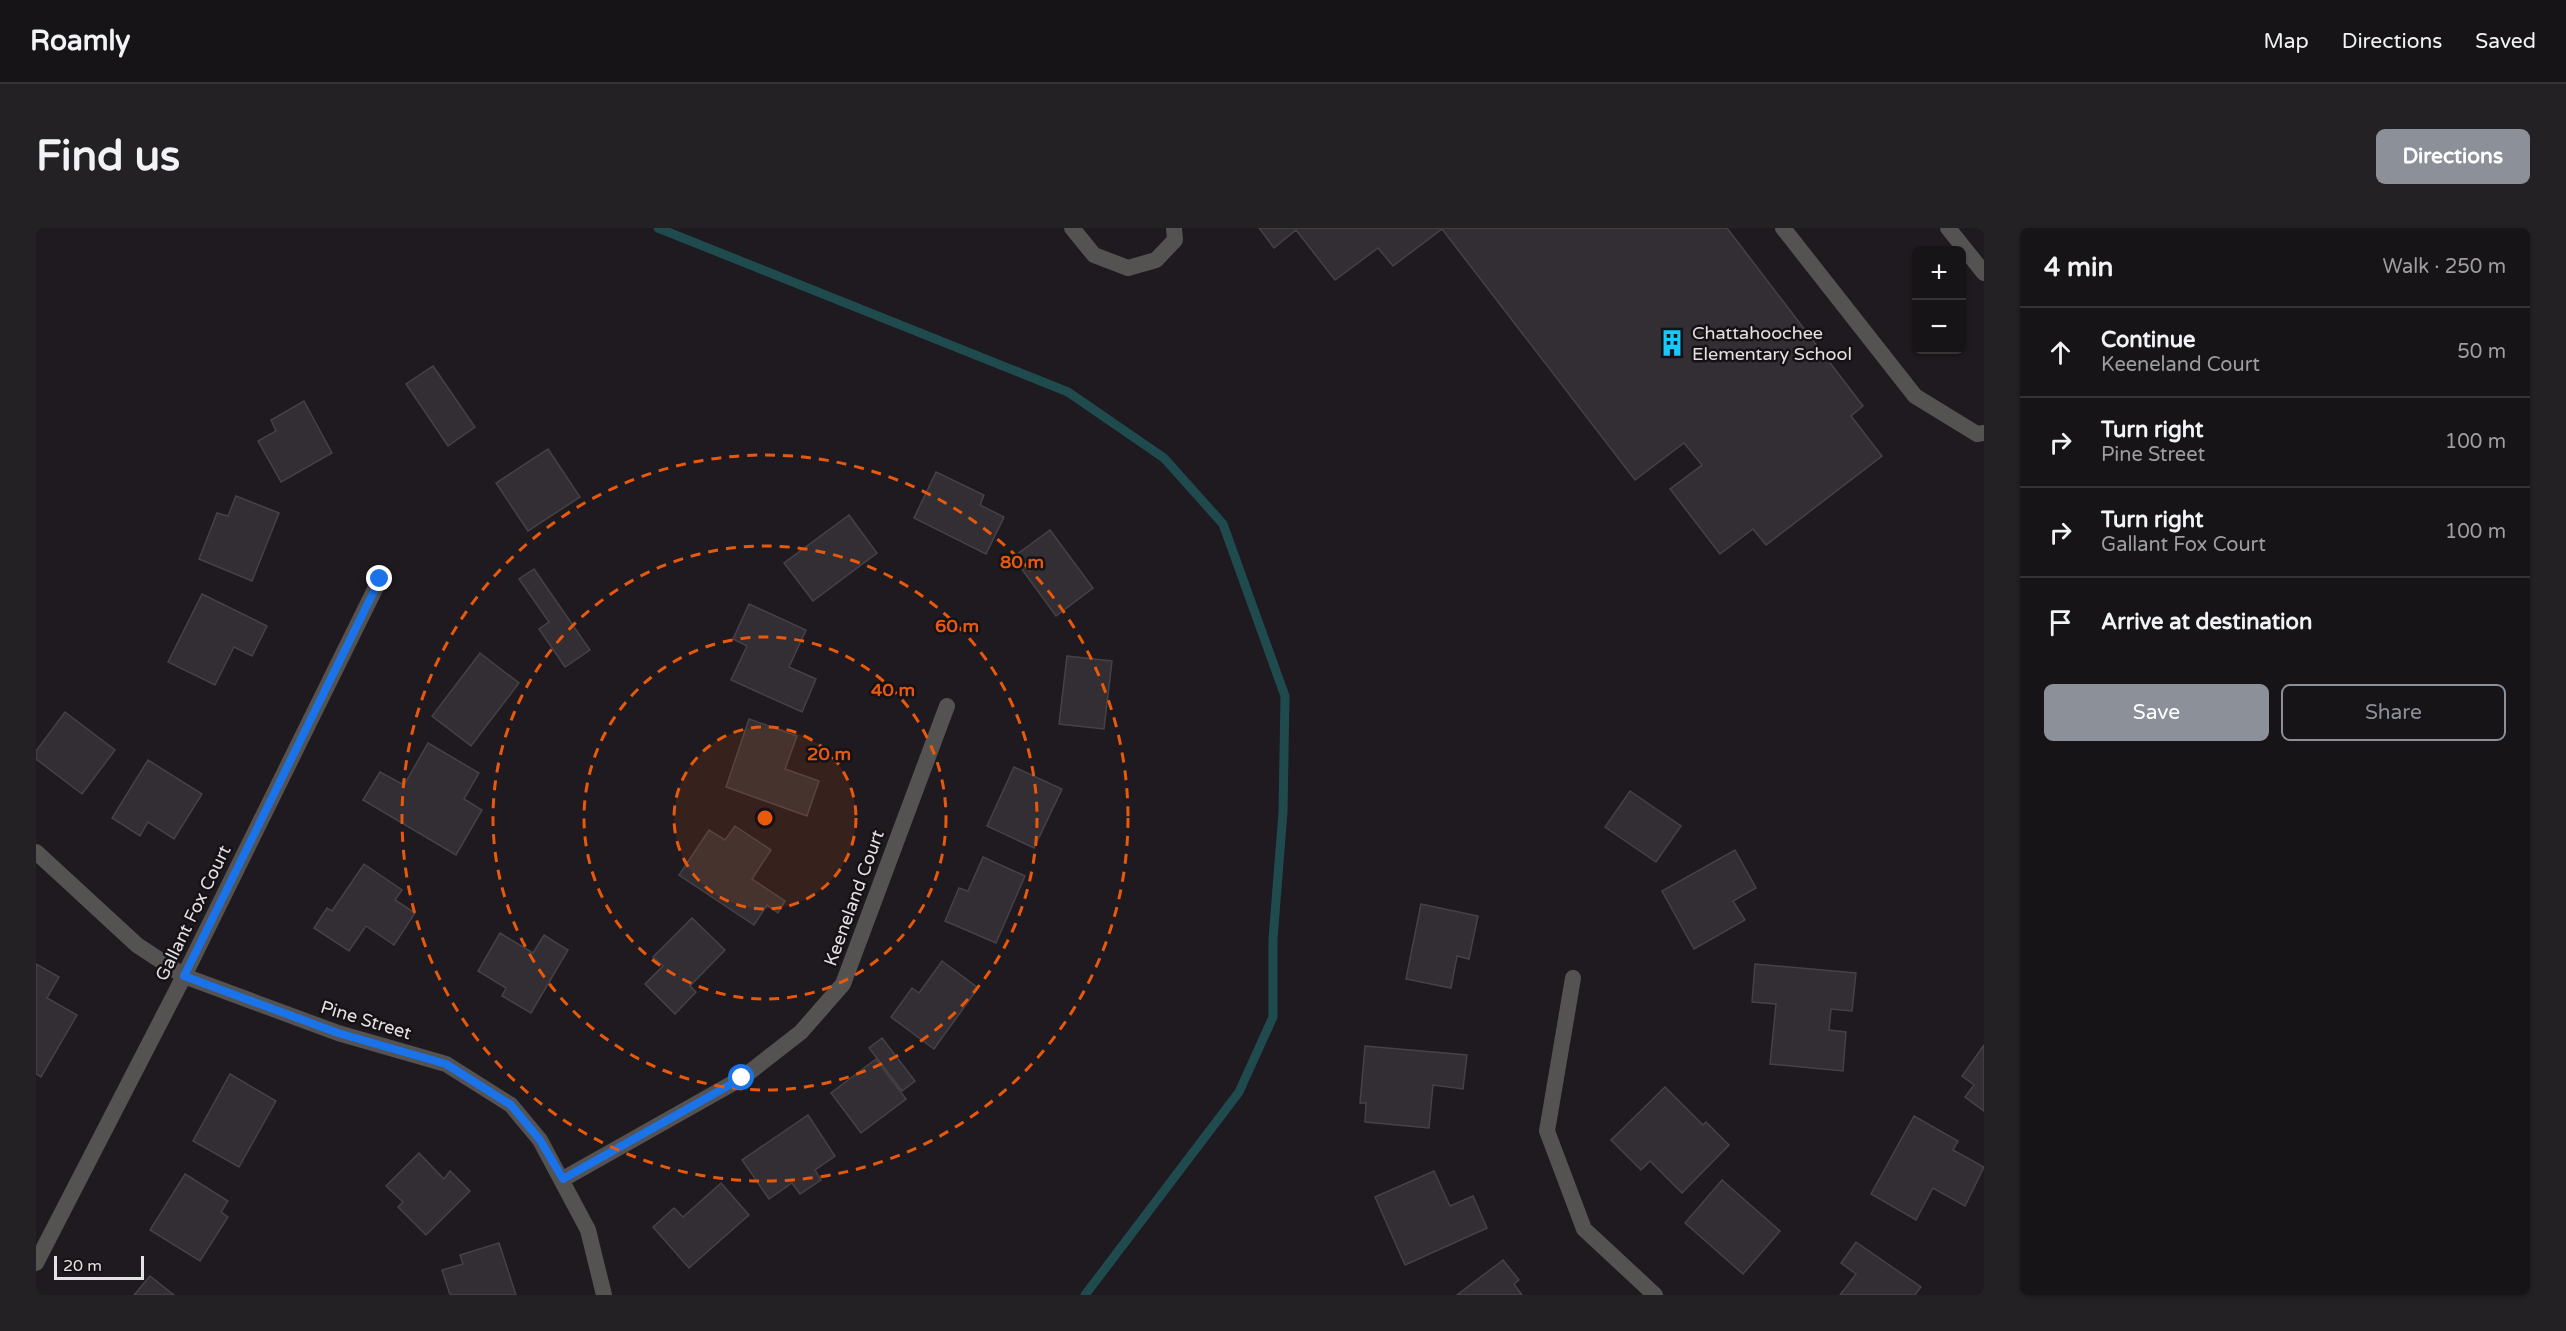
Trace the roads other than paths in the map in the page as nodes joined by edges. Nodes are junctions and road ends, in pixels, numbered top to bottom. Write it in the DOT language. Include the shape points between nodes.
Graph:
graph roads {
  1 [pos="1072,228"];
  2 [pos="1174,228"];
  3 [pos="1783,228"];
  4 [pos="1948,228"];
  5 [pos="1984,273"];
  6 [pos="1984,433"];
  7 [pos="380,579"];
  8 [pos="947,706"];
  9 [pos="36,852"];
  10 [pos="184,976"];
  11 [pos="1573,978"];
  12 [pos="563,1179"];
  13 [pos="36,1263"];
  14 [pos="604,1295"];
  15 [pos="1655,1295"];
  1 -- 2 [label="street" via="1094,255 1128,268 1156,260 1175,240"];
  3 -- 6 [label="street" via="1915,396 1977,434"];
  4 -- 5 [label="street"];
  7 -- 10 [label="street, Gallant Fox Court"];
  8 -- 12 [label="street, Keeneland Court" via="843,984 801,1032 742,1078"];
  9 -- 10 [label="street, Pine Street" via="137,945"];
  10 -- 12 [label="street, Pine Street" via="338,1033 446,1064 511,1105 540,1140"];
  10 -- 13 [label="street, Gallant Fox Court"];
  11 -- 15 [label="street" via="1547,1131 1584,1229"];
  12 -- 14 [label="street, Pine Street" via="588,1230"];
}
